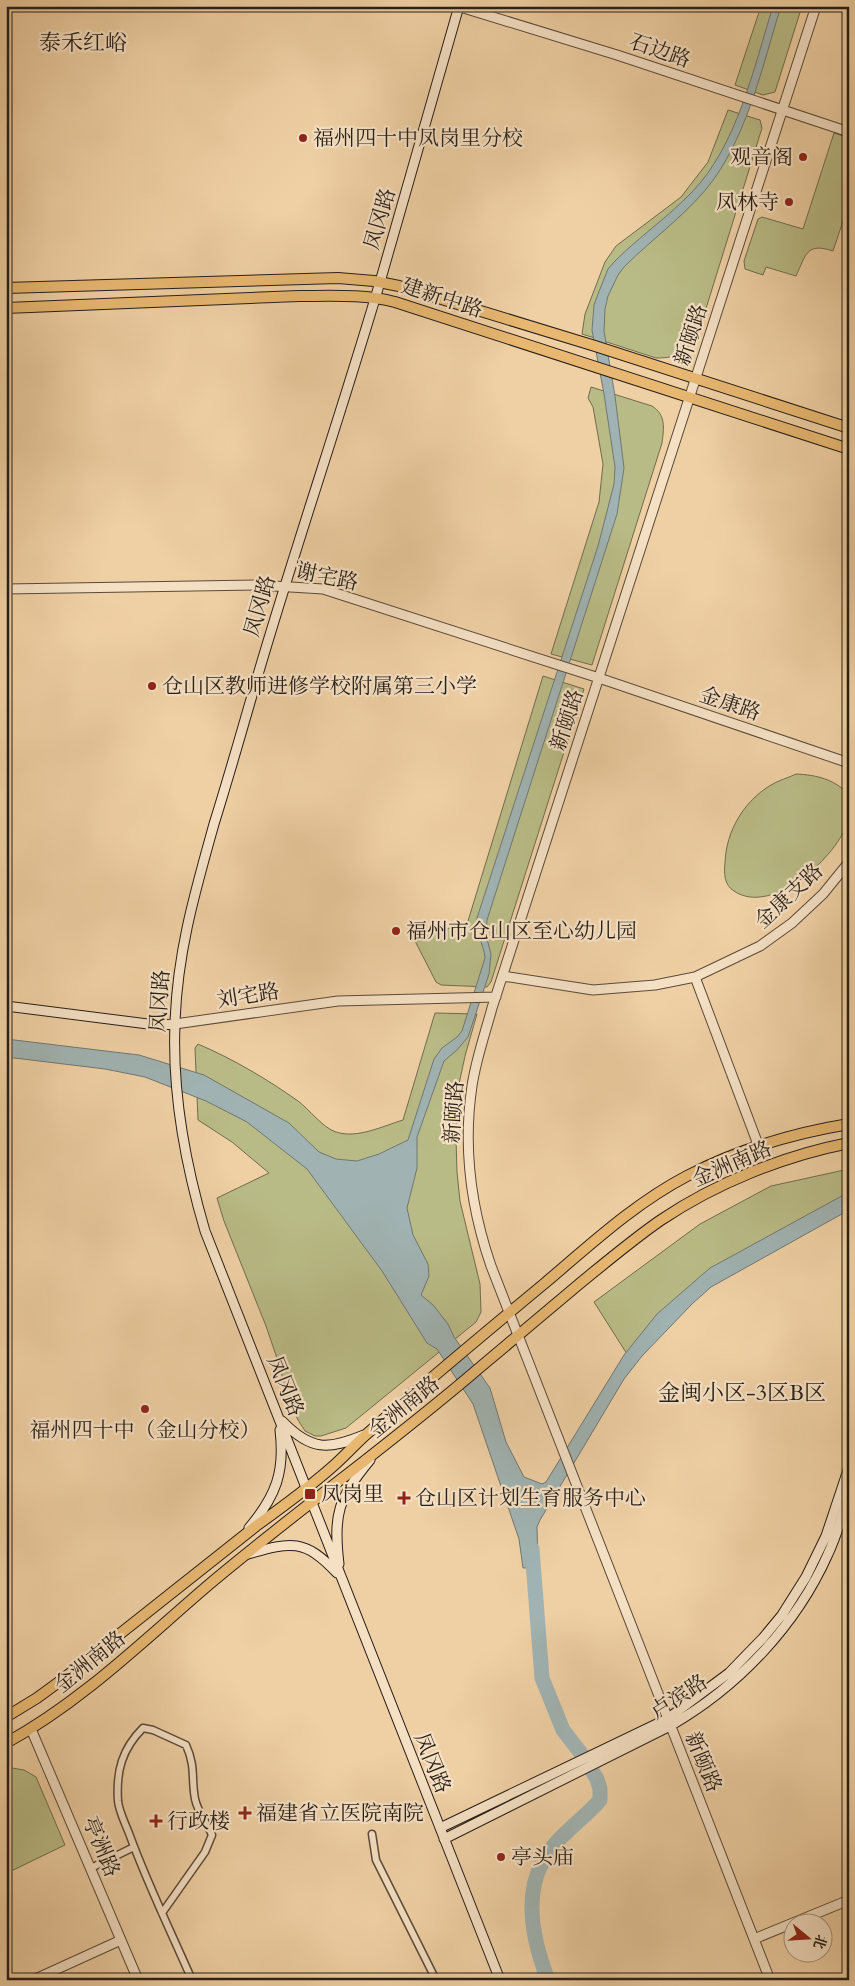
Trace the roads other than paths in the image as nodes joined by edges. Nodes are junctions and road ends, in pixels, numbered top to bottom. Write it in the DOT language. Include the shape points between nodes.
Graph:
graph roads {
  1 [pos="458,6"];
  2 [pos="816,6"];
  3 [pos="782,110"];
  4 [pos="849,132"];
  5 [pos="380,282"];
  6 [pos="6,288"];
  7 [pos="375,298"];
  8 [pos="6,308"];
  9 [pos="695,378"];
  10 [pos="689,398"];
  11 [pos="849,428"];
  12 [pos="849,449"];
  13 [pos="284,586"];
  14 [pos="6,589"];
  15 [pos="599,678"];
  16 [pos="849,763"];
  17 [pos="849,862"];
  18 [pos="503,976"];
  19 [pos="695,977"];
  20 [pos="496,997"];
  21 [pos="6,1006"];
  22 [pos="175,1024"];
  23 [pos="849,1124"];
  24 [pos="849,1143"];
  25 [pos="759,1147"];
  26 [pos="510,1312"];
  27 [pos="518,1335"];
  28 [pos="278,1417"];
  29 [pos="367,1434"];
  30 [pos="374,1455"];
  31 [pos="849,1467"];
  32 [pos="306,1488"];
  33 [pos="849,1496"];
  34 [pos="312,1502"];
  35 [pos="241,1538"];
  36 [pos="247,1554"];
  37 [pos="340,1577"];
  38 [pos="6,1717"];
  39 [pos="669,1722"];
  40 [pos="31,1729"];
  41 [pos="6,1743"];
  42 [pos="571,1770"];
  43 [pos="440,1828"];
  44 [pos="372,1834"];
  45 [pos="444,1839"];
  46 [pos="134,1847"];
  47 [pos="91,1868"];
  48 [pos="849,1900"];
  49 [pos="162,1913"];
  50 [pos="754,1938"];
  51 [pos="121,1940"];
  52 [pos="34,1980"];
  53 [pos="138,1980"];
  54 [pos="192,1980"];
  55 [pos="436,1980"];
  56 [pos="500,1980"];
  57 [pos="770,1980"];
  1 -- 3 [label="street, 石边路"];
  1 -- 5 [label="street, 凤冈路"];
  2 -- 3 [label="street, 新颐路"];
  3 -- 4 [label="street, 石边路"];
  3 -- 9 [label="street, 新颐路"];
  5 -- 6 [label="main road, 建新中路" via="338,278"];
  5 -- 7 [label="street, 凤冈路"];
  5 -- 9 [label="main road, 建新中路"];
  7 -- 8 [label="main road, 建新中路" via="308,296"];
  7 -- 10 [label="main road, 建新中路"];
  7 -- 13 [label="street, 凤冈路"];
  9 -- 10 [label="street, 新颐路"];
  9 -- 11 [label="main road, 建新中路"];
  10 -- 12 [label="main road, 建新中路"];
  10 -- 15 [label="street, 新颐路"];
  13 -- 14 [label="street, 谢宅路"];
  13 -- 15 [label="street, 谢宅路" via="323,590"];
  13 -- 22 [label="street, 凤冈路" via="192,902 181,958"];
  15 -- 16 [label="street, 金康路"];
  15 -- 18 [label="street, 新颐路"];
  17 -- 19 [label="street, 金康支路" via="823,894 792,923 760,946"];
  18 -- 19 [label="street, 金康支路" via="593,990 655,985"];
  18 -- 20 [label="street, 新颐路"];
  19 -- 25 [label="street"];
  20 -- 22 [label="street, 刘宅路" via="338,1001"];
  20 -- 26 [label="street, 新颐路" via="472,1086 469,1158 485,1248"];
  21 -- 22 [label="street, 刘宅路" via="156,1025"];
  22 -- 28 [label="street, 凤冈路" via="177,1092 188,1167 203,1224"];
  23 -- 25 [label="main road, 金洲南路"];
  24 -- 27 [label="main road, 金洲南路" via="818,1150 756,1172 690,1202 624,1247"];
  25 -- 26 [label="main road, 金洲南路" via="687,1176 656,1195"];
  26 -- 27 [label="street, 新颐路"];
  26 -- 29 [label="main road, 金洲南路"];
  27 -- 30 [label="main road, 金洲南路"];
  27 -- 39 [label="street, 新颐路"];
  28 -- 29 [label="street" via="292,1431 317,1444 341,1444"];
  28 -- 32 [label="street, 凤冈路"];
  28 -- 35 [label="street" via="282,1459 277,1485"];
  29 -- 32 [label="main road, 金洲南路"];
  30 -- 34 [label="main road, 金洲南路"];
  30 -- 37 [label="street" via="353,1481 340,1506 336,1535"];
  31 -- 39 [label="street" via="820,1550 782,1615 729,1673"];
  32 -- 34 [label="street, 凤冈路"];
  32 -- 35 [label="main road, 金洲南路"];
  33 -- 39 [label="street, 卢滨路" via="828,1554 784,1626 735,1680 703,1705"];
  34 -- 36 [label="main road, 金洲南路"];
  34 -- 37 [label="street, 凤冈路"];
  35 -- 38 [label="main road, 金洲南路" via="56,1685"];
  36 -- 37 [label="street" via="273,1547 302,1546 322,1557"];
  36 -- 40 [label="main road, 金洲南路" via="124,1659"];
  37 -- 43 [label="street, 凤冈路"];
  39 -- 42 [label="street, 卢滨路"];
  39 -- 50 [label="street, 新颐路"];
  40 -- 41 [label="main road, 金洲南路"];
  40 -- 47 [label="street, 亭洲路"];
  42 -- 43 [label="street"];
  42 -- 45 [label="street, 卢滨路"];
  43 -- 45 [label="street, 凤冈路"];
  44 -- 55 [label="street" via="376,1860"];
  45 -- 56 [label="street, 凤冈路"];
  46 -- 47 [label="street"];
  46 -- 49 [label="street"];
  46 -- 49 [label="street" via="118,1802 118,1776 128,1745 144,1728 186,1745 194,1764 195,1799 212,1836 205,1852"];
  47 -- 51 [label="street, 亭洲路"];
  48 -- 50 [label="street"];
  49 -- 54 [label="street"];
  50 -- 57 [label="street, 新颐路"];
  51 -- 52 [label="street"];
  51 -- 53 [label="street, 亭洲路"];
}
